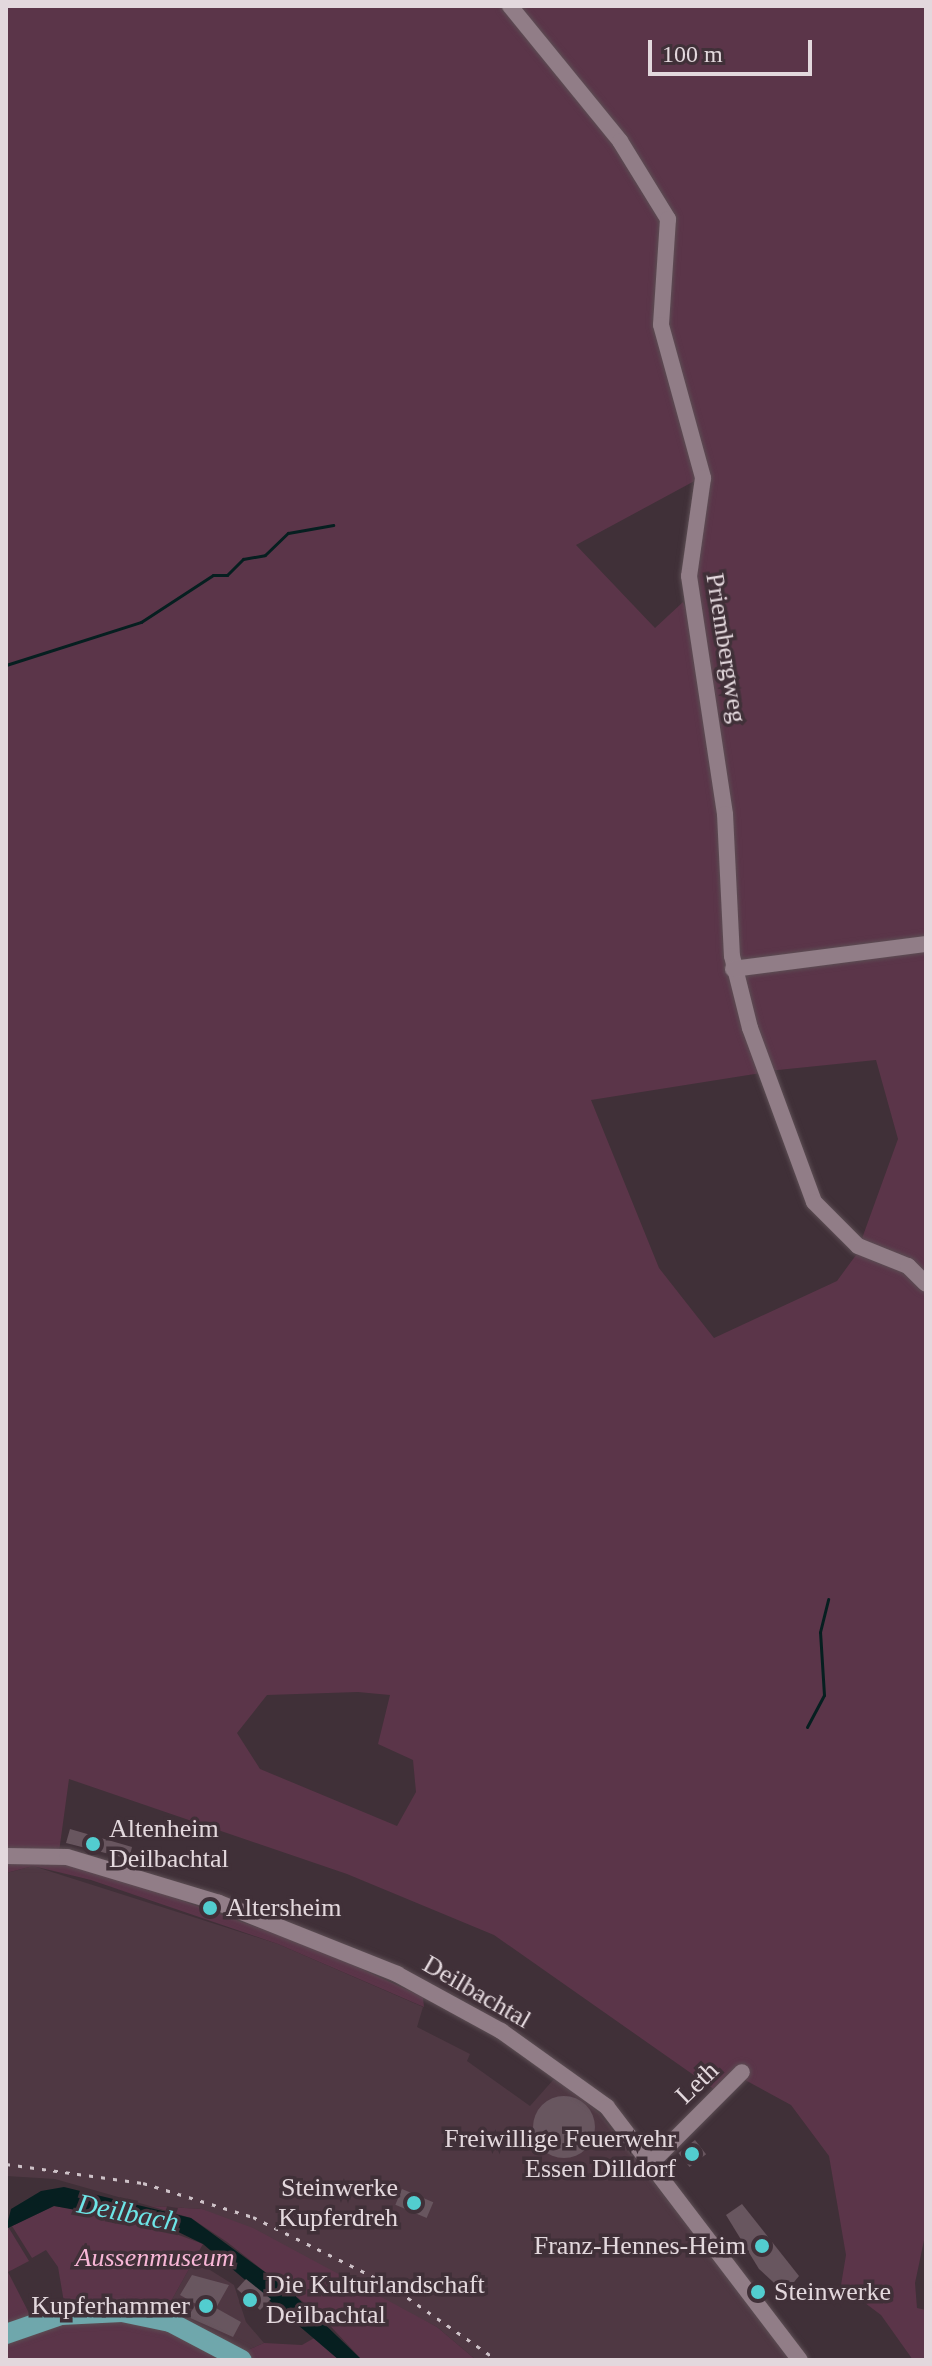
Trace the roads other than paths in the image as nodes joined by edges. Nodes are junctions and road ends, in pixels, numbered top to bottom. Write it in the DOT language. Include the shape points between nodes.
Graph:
graph roads {
  1 [pos="510,6"];
  2 [pos="926,944"];
  3 [pos="733,969"];
  4 [pos="926,1284"];
  5 [pos="6,1856"];
  6 [pos="742,2072"];
  7 [pos="652,2162"];
  8 [pos="6,2334"];
  9 [pos="242,2360"];
  10 [pos="800,2360"];
  1 -- 3 [label="street, Priembergweg" via="620,141 668,219 661,325 703,478 688,563 726,823"];
  2 -- 3 [label="street"];
  3 -- 4 [label="street, Priembergweg" via="801,1181 814,1202 858,1246 908,1266"];
  5 -- 7 [label="street, Deilbachtal" via="67,1857 139,1876 397,1974 501,2031 579,2084"];
  6 -- 7 [label="street, Leth"];
  7 -- 10 [label="street, Deilbachtal"];
  8 -- 9 [label="main road" via="61,2315 122,2312 183,2327"];
}
